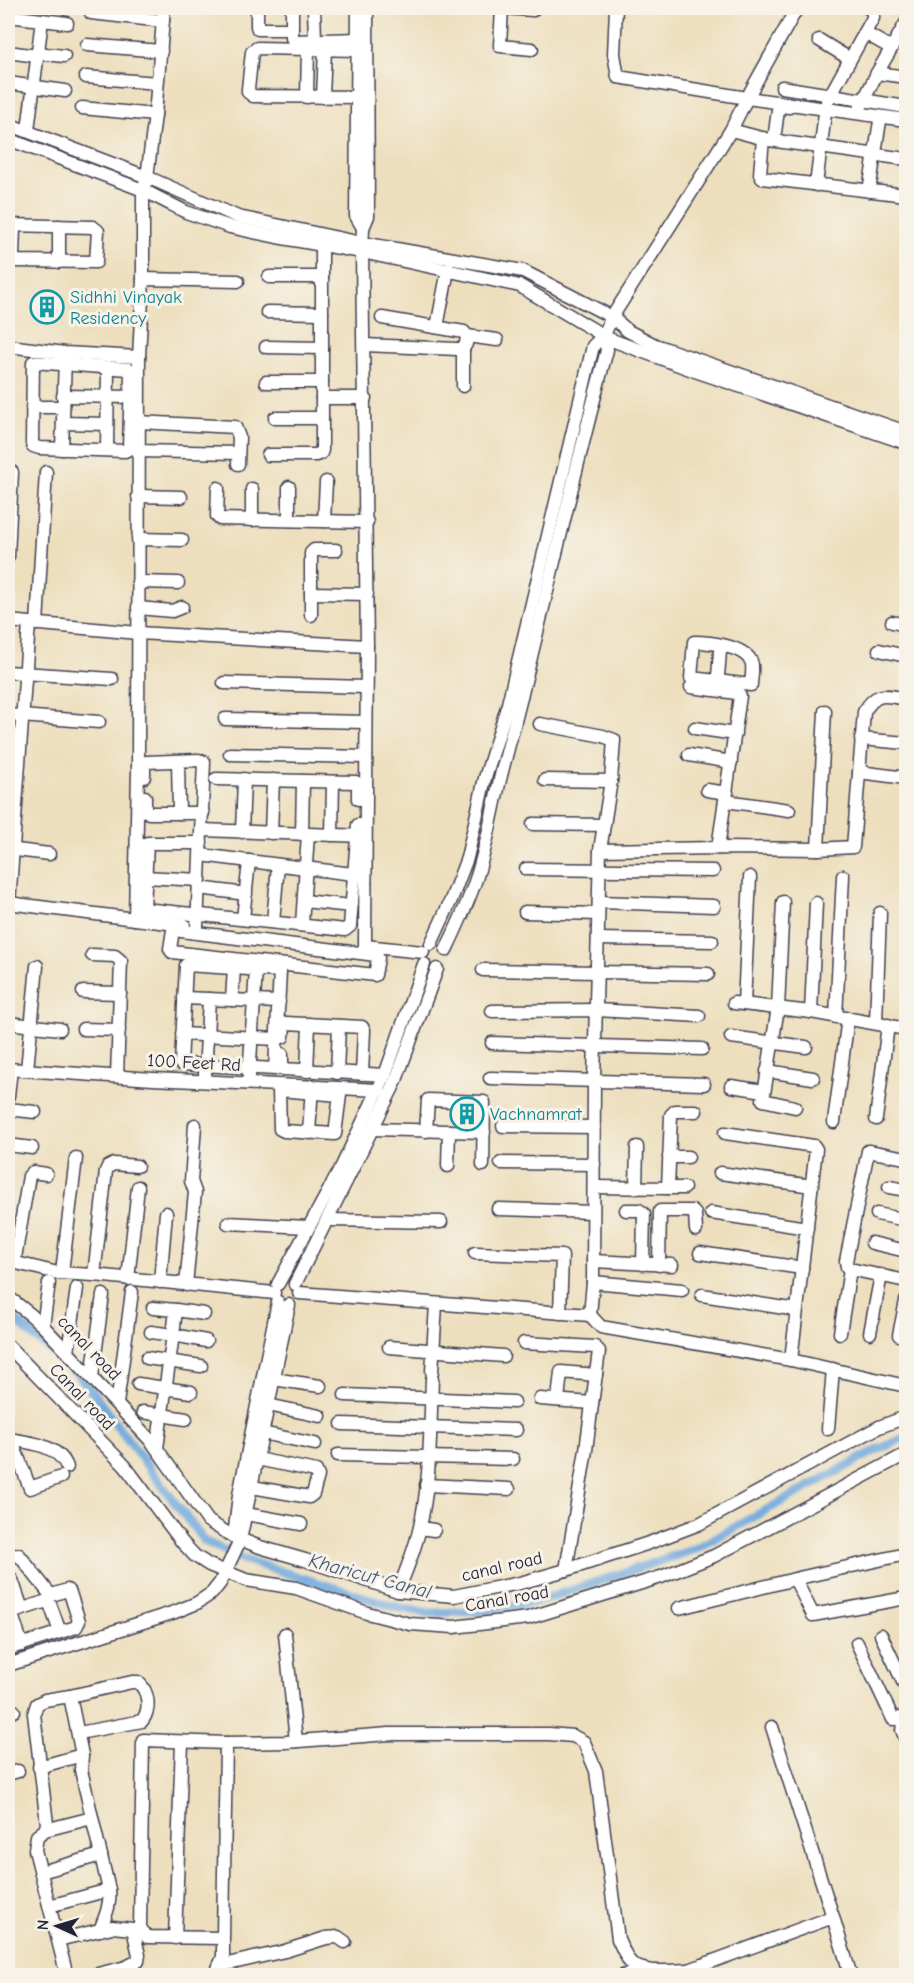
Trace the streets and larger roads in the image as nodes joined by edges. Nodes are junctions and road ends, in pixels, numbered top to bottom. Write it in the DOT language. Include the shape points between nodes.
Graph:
graph roads {
  1 [pos="164,8"];
  2 [pos="256,8"];
  3 [pos="292,8"];
  4 [pos="314,8"];
  5 [pos="358,8"];
  6 [pos="367,8"];
  7 [pos="502,8"];
  8 [pos="616,8"];
  9 [pos="797,8"];
  10 [pos="868,8"];
  11 [pos="533,10"];
  12 [pos="91,14"];
  13 [pos="8,16"];
  14 [pos="42,20"];
  15 [pos="163,21"];
  16 [pos="67,23"];
  17 [pos="906,23"];
  18 [pos="292,29"];
  19 [pos="865,33"];
  20 [pos="819,40"];
  21 [pos="311,44"];
  22 [pos="358,44"];
  23 [pos="87,45"];
  24 [pos="891,48"];
  25 [pos="325,49"];
  26 [pos="532,49"];
  27 [pos="161,51"];
  28 [pos="8,52"];
  29 [pos="37,54"];
  30 [pos="64,56"];
  31 [pos="850,59"];
  32 [pos="877,73"];
  33 [pos="86,77"];
  34 [pos="906,77"];
  35 [pos="158,82"];
  36 [pos="8,83"];
  37 [pos="33,87"];
  38 [pos="782,87"];
  39 [pos="65,91"];
  40 [pos="830,94"];
  41 [pos="307,97"];
  42 [pos="323,97"];
  43 [pos="358,97"];
  44 [pos="747,98"];
  45 [pos="864,100"];
  46 [pos="906,107"];
  47 [pos="82,108"];
  48 [pos="824,110"];
  49 [pos="859,113"];
  50 [pos="155,115"];
  51 [pos="906,120"];
  52 [pos="880,121"];
  53 [pos="8,124"];
  54 [pos="906,125"];
  55 [pos="28,130"];
  56 [pos="731,130"];
  57 [pos="8,139"];
  58 [pos="769,139"];
  59 [pos="820,147"];
  60 [pos="875,155"];
  61 [pos="906,159"];
  62 [pos="147,177"];
  63 [pos="816,185"];
  64 [pos="143,190"];
  65 [pos="869,190"];
  66 [pos="906,195"];
  67 [pos="11,226"];
  68 [pos="59,226"];
  69 [pos="363,228"];
  70 [pos="322,246"];
  71 [pos="362,247"];
  72 [pos="59,262"];
  73 [pos="448,270"];
  74 [pos="269,276"];
  75 [pos="322,277"];
  76 [pos="143,279"];
  77 [pos="238,281"];
  78 [pos="267,312"];
  79 [pos="322,313"];
  80 [pos="612,317"];
  81 [pos="382,318"];
  82 [pos="437,327"];
  83 [pos="604,335"];
  84 [pos="467,336"];
  85 [pos="497,340"];
  86 [pos="364,345"];
  87 [pos="8,346"];
  88 [pos="266,347"];
  89 [pos="322,348"];
  90 [pos="463,349"];
  91 [pos="139,357"];
  92 [pos="65,359"];
  93 [pos="108,367"];
  94 [pos="266,382"];
  95 [pos="322,382"];
  96 [pos="464,386"];
  97 [pos="107,397"];
  98 [pos="131,397"];
  99 [pos="322,398"];
  100 [pos="365,398"];
  101 [pos="63,402"];
  102 [pos="32,407"];
  103 [pos="275,418"];
  104 [pos="322,418"];
  105 [pos="138,422"];
  106 [pos="63,423"];
  107 [pos="107,424"];
  108 [pos="906,432"];
  109 [pos="906,443"];
  110 [pos="62,449"];
  111 [pos="107,450"];
  112 [pos="138,451"];
  113 [pos="268,455"];
  114 [pos="12,472"];
  115 [pos="45,472"];
  116 [pos="326,482"];
  117 [pos="289,487"];
  118 [pos="218,488"];
  119 [pos="252,489"];
  120 [pos="138,496"];
  121 [pos="181,497"];
  122 [pos="252,520"];
  123 [pos="289,520"];
  124 [pos="324,521"];
  125 [pos="366,522"];
  126 [pos="138,539"];
  127 [pos="182,540"];
  128 [pos="336,550"];
  129 [pos="8,557"];
  130 [pos="138,582"];
  131 [pos="177,583"];
  132 [pos="311,592"];
  133 [pos="367,594"];
  134 [pos="182,607"];
  135 [pos="138,608"];
  136 [pos="311,615"];
  137 [pos="8,621"];
  138 [pos="892,622"];
  139 [pos="33,624"];
  140 [pos="906,626"];
  141 [pos="138,633"];
  142 [pos="367,646"];
  143 [pos="879,650"];
  144 [pos="720,651"];
  145 [pos="906,656"];
  146 [pos="8,672"];
  147 [pos="25,673"];
  148 [pos="112,679"];
  149 [pos="224,683"];
  150 [pos="717,686"];
  151 [pos="366,687"];
  152 [pos="691,687"];
  153 [pos="906,699"];
  154 [pos="825,711"];
  155 [pos="8,715"];
  156 [pos="22,716"];
  157 [pos="225,719"];
  158 [pos="99,722"];
  159 [pos="366,722"];
  160 [pos="540,724"];
  161 [pos="695,728"];
  162 [pos="735,734"];
  163 [pos="861,739"];
  164 [pos="906,743"];
  165 [pos="230,754"];
  166 [pos="689,755"];
  167 [pos="366,757"];
  168 [pos="13,759"];
  169 [pos="178,761"];
  170 [pos="731,762"];
  171 [pos="859,772"];
  172 [pos="216,778"];
  173 [pos="906,778"];
  174 [pos="243,779"];
  175 [pos="273,780"];
  176 [pos="545,780"];
  177 [pos="303,781"];
  178 [pos="611,781"];
  179 [pos="333,782"];
  180 [pos="707,790"];
  181 [pos="726,797"];
  182 [pos="12,803"];
  183 [pos="789,810"];
  184 [pos="179,813"];
  185 [pos="203,813"];
  186 [pos="533,824"];
  187 [pos="603,825"];
  188 [pos="242,832"];
  189 [pos="271,833"];
  190 [pos="305,834"];
  191 [pos="332,835"];
  192 [pos="361,836"];
  193 [pos="201,842"];
  194 [pos="718,848"];
  195 [pos="10,849"];
  196 [pos="818,849"];
  197 [pos="600,850"];
  198 [pos="49,854"];
  199 [pos="249,861"];
  200 [pos="278,865"];
  201 [pos="306,868"];
  202 [pos="526,868"];
  203 [pos="600,870"];
  204 [pos="712,871"];
  205 [pos="359,875"];
  206 [pos="843,876"];
  207 [pos="145,877"];
  208 [pos="750,877"];
  209 [pos="199,884"];
  210 [pos="246,894"];
  211 [pos="304,902"];
  212 [pos="783,902"];
  213 [pos="8,903"];
  214 [pos="816,903"];
  215 [pos="351,906"];
  216 [pos="714,906"];
  217 [pos="598,908"];
  218 [pos="525,912"];
  219 [pos="879,913"];
  220 [pos="198,914"];
  221 [pos="135,919"];
  222 [pos="243,919"];
  223 [pos="273,922"];
  224 [pos="302,925"];
  225 [pos="197,927"];
  226 [pos="214,932"];
  227 [pos="256,937"];
  228 [pos="598,939"];
  229 [pos="712,941"];
  230 [pos="299,942"];
  231 [pos="364,946"];
  232 [pos="340,947"];
  233 [pos="446,950"];
  234 [pos="426,953"];
  235 [pos="92,955"];
  236 [pos="211,957"];
  237 [pos="37,966"];
  238 [pos="255,966"];
  239 [pos="296,967"];
  240 [pos="234,968"];
  241 [pos="437,969"];
  242 [pos="483,970"];
  243 [pos="337,972"];
  244 [pos="597,972"];
  245 [pos="708,974"];
  246 [pos="83,992"];
  247 [pos="120,993"];
  248 [pos="183,998"];
  249 [pos="209,999"];
  250 [pos="232,1000"];
  251 [pos="254,1001"];
  252 [pos="279,1002"];
  253 [pos="778,1008"];
  254 [pos="597,1010"];
  255 [pos="492,1011"];
  256 [pos="811,1012"];
  257 [pos="699,1016"];
  258 [pos="842,1017"];
  259 [pos="8,1023"];
  260 [pos="309,1024"];
  261 [pos="882,1024"];
  262 [pos="31,1026"];
  263 [pos="339,1026"];
  264 [pos="60,1029"];
  265 [pos="83,1029"];
  266 [pos="906,1029"];
  267 [pos="119,1030"];
  268 [pos="182,1034"];
  269 [pos="207,1035"];
  270 [pos="252,1037"];
  271 [pos="731,1037"];
  272 [pos="277,1039"];
  273 [pos="492,1042"];
  274 [pos="771,1042"];
  275 [pos="595,1045"];
  276 [pos="806,1047"];
  277 [pos="702,1048"];
  278 [pos="206,1066"];
  279 [pos="250,1068"];
  280 [pos="9,1069"];
  281 [pos="27,1070"];
  282 [pos="307,1071"];
  283 [pos="767,1071"];
  284 [pos="337,1072"];
  285 [pos="362,1074"];
  286 [pos="386,1075"];
  287 [pos="117,1076"];
  288 [pos="490,1078"];
  289 [pos="813,1078"];
  290 [pos="594,1080"];
  291 [pos="205,1081"];
  292 [pos="249,1083"];
  293 [pos="704,1084"];
  294 [pos="731,1086"];
  295 [pos="312,1089"];
  296 [pos="379,1090"];
  297 [pos="764,1091"];
  298 [pos="8,1096"];
  299 [pos="795,1107"];
  300 [pos="8,1109"];
  301 [pos="696,1111"];
  302 [pos="34,1112"];
  303 [pos="876,1119"];
  304 [pos="834,1122"];
  305 [pos="195,1125"];
  306 [pos="503,1126"];
  307 [pos="594,1127"];
  308 [pos="373,1129"];
  309 [pos="426,1131"];
  310 [pos="449,1131"];
  311 [pos="484,1132"];
  312 [pos="309,1133"];
  313 [pos="724,1133"];
  314 [pos="8,1145"];
  315 [pos="637,1147"];
  316 [pos="32,1148"];
  317 [pos="669,1157"];
  318 [pos="688,1157"];
  319 [pos="75,1158"];
  320 [pos="906,1158"];
  321 [pos="501,1163"];
  322 [pos="594,1164"];
  323 [pos="483,1165"];
  324 [pos="448,1166"];
  325 [pos="136,1167"];
  326 [pos="720,1173"];
  327 [pos="46,1174"];
  328 [pos="812,1186"];
  329 [pos="138,1187"];
  330 [pos="594,1187"];
  331 [pos="889,1187"];
  332 [pos="636,1188"];
  333 [pos="668,1188"];
  334 [pos="684,1188"];
  335 [pos="906,1190"];
  336 [pos="498,1209"];
  337 [pos="627,1210"];
  338 [pos="593,1212"];
  339 [pos="166,1213"];
  340 [pos="711,1213"];
  341 [pos="878,1214"];
  342 [pos="328,1220"];
  343 [pos="906,1220"];
  344 [pos="441,1222"];
  345 [pos="228,1223"];
  346 [pos="308,1227"];
  347 [pos="807,1228"];
  348 [pos="696,1230"];
  349 [pos="872,1243"];
  350 [pos="906,1251"];
  351 [pos="475,1253"];
  352 [pos="700,1253"];
  353 [pos="593,1261"];
  354 [pos="11,1262"];
  355 [pos="643,1264"];
  356 [pos="658,1264"];
  357 [pos="672,1265"];
  358 [pos="802,1268"];
  359 [pos="850,1269"];
  360 [pos="62,1272"];
  361 [pos="94,1275"];
  362 [pos="880,1275"];
  363 [pos="128,1279"];
  364 [pos="906,1281"];
  365 [pos="160,1282"];
  366 [pos="593,1282"];
  367 [pos="49,1283"];
  368 [pos="186,1285"];
  369 [pos="77,1288"];
  370 [pos="297,1289"];
  371 [pos="682,1290"];
  372 [pos="132,1292"];
  373 [pos="103,1295"];
  374 [pos="702,1295"];
  375 [pos="280,1296"];
  376 [pos="8,1297"];
  377 [pos="906,1301"];
  378 [pos="436,1304"];
  379 [pos="153,1308"];
  380 [pos="176,1310"];
  381 [pos="797,1310"];
  382 [pos="560,1313"];
  383 [pos="204,1314"];
  384 [pos="590,1315"];
  385 [pos="43,1326"];
  386 [pos="151,1332"];
  387 [pos="840,1333"];
  388 [pos="870,1333"];
  389 [pos="173,1335"];
  390 [pos="899,1335"];
  391 [pos="206,1341"];
  392 [pos="524,1343"];
  393 [pos="8,1346"];
  394 [pos="389,1347"];
  395 [pos="433,1351"];
  396 [pos="68,1352"];
  397 [pos="503,1356"];
  398 [pos="147,1358"];
  399 [pos="791,1360"];
  400 [pos="169,1361"];
  401 [pos="201,1366"];
  402 [pos="833,1369"];
  403 [pos="596,1374"];
  404 [pos="92,1377"];
  405 [pos="273,1379"];
  406 [pos="138,1384"];
  407 [pos="320,1386"];
  408 [pos="906,1386"];
  409 [pos="165,1388"];
  410 [pos="191,1392"];
  411 [pos="345,1395"];
  412 [pos="431,1398"];
  413 [pos="540,1399"];
  414 [pos="558,1400"];
  415 [pos="514,1402"];
  416 [pos="592,1403"];
  417 [pos="117,1404"];
  418 [pos="268,1406"];
  419 [pos="143,1412"];
  420 [pos="161,1415"];
  421 [pos="320,1416"];
  422 [pos="906,1418"];
  423 [pos="186,1419"];
  424 [pos="342,1424"];
  425 [pos="430,1427"];
  426 [pos="516,1430"];
  427 [pos="828,1430"];
  428 [pos="262,1433"];
  429 [pos="9,1439"];
  430 [pos="315,1444"];
  431 [pos="157,1448"];
  432 [pos="906,1454"];
  433 [pos="338,1455"];
  434 [pos="429,1457"];
  435 [pos="257,1459"];
  436 [pos="513,1459"];
  437 [pos="426,1485"];
  438 [pos="252,1487"];
  439 [pos="509,1489"];
  440 [pos="246,1514"];
  441 [pos="301,1524"];
  442 [pos="420,1528"];
  443 [pos="434,1530"];
  444 [pos="237,1539"];
  445 [pos="906,1554"];
  446 [pos="8,1556"];
  447 [pos="222,1570"];
  448 [pos="566,1570"];
  449 [pos="33,1573"];
  450 [pos="795,1579"];
  451 [pos="10,1581"];
  452 [pos="398,1592"];
  453 [pos="906,1598"];
  454 [pos="679,1608"];
  455 [pos="14,1612"];
  456 [pos="60,1632"];
  457 [pos="285,1634"];
  458 [pos="881,1635"];
  459 [pos="857,1643"];
  460 [pos="22,1645"];
  461 [pos="8,1649"];
  462 [pos="8,1656"];
  463 [pos="8,1665"];
  464 [pos="906,1688"];
  465 [pos="70,1696"];
  466 [pos="906,1715"];
  467 [pos="142,1721"];
  468 [pos="906,1724"];
  469 [pos="772,1727"];
  470 [pos="79,1733"];
  471 [pos="143,1740"];
  472 [pos="906,1740"];
  473 [pos="296,1741"];
  474 [pos="182,1742"];
  475 [pos="226,1743"];
  476 [pos="82,1755"];
  477 [pos="39,1767"];
  478 [pos="92,1818"];
  479 [pos="45,1830"];
  480 [pos="101,1855"];
  481 [pos="41,1872"];
  482 [pos="109,1890"];
  483 [pos="49,1906"];
  484 [pos="833,1917"];
  485 [pos="136,1929"];
  486 [pos="100,1930"];
  487 [pos="175,1938"];
  488 [pos="223,1938"];
  489 [pos="58,1940"];
  490 [pos="345,1942"];
  491 [pos="642,1970"];
  492 [pos="217,1971"];
  493 [pos="693,1973"];
  494 [pos="67,1976"];
  495 [pos="90,1976"];
  496 [pos="623,1976"];
  497 [pos="851,1976"];
  1 -- 15 [label="street"];
  2 -- 18 [label="street" via="258,29"];
  3 -- 18 [label="street"];
  4 -- 21 [label="street"];
  5 -- 22 [label="street"];
  6 -- 69 [label="street" via="369,216"];
  7 -- 11 [label="street"];
  7 -- 26 [label="street" via="500,46"];
  8 -- 44 [label="street" via="614,54 618,77"];
  9 -- 44 [label="street"];
  10 -- 19 [label="street" via="874,16"];
  12 -- 15 [label="street"];
  13 -- 14 [label="street"];
  14 -- 16 [label="street"];
  14 -- 29 [label="street"];
  15 -- 27 [label="street"];
  17 -- 24 [label="street"];
  18 -- 21 [label="street" via="294,41"];
  19 -- 24 [label="street"];
  19 -- 31 [label="street"];
  20 -- 31 [label="street"];
  21 -- 22 [label="street"];
  21 -- 25 [label="street"];
  21 -- 41 [label="street"];
  21 -- 41 [label="street" via="254,50 248,89 254,96"];
  22 -- 25 [label="street"];
  22 -- 43 [label="street"];
  23 -- 27 [label="street"];
  24 -- 32 [label="street"];
  25 -- 42 [label="street"];
  27 -- 35 [label="street"];
  28 -- 29 [label="street"];
  29 -- 30 [label="street"];
  29 -- 37 [label="street"];
  31 -- 40 [label="street"];
  32 -- 34 [label="street"];
  32 -- 45 [label="street"];
  33 -- 35 [label="street"];
  35 -- 50 [label="street"];
  36 -- 37 [label="street"];
  37 -- 39 [label="street"];
  37 -- 55 [label="street"];
  38 -- 40 [label="street"];
  40 -- 45 [label="street"];
  40 -- 48 [label="street"];
  41 -- 42 [label="street"];
  42 -- 43 [label="street"];
  43 -- 69 [label="street" via="356,216"];
  44 -- 48 [label="street"];
  44 -- 56 [label="street"];
  45 -- 46 [label="street"];
  45 -- 49 [label="street"];
  47 -- 50 [label="street"];
  48 -- 49 [label="street"];
  48 -- 52 [label="street"];
  48 -- 58 [label="street" via="781,106"];
  48 -- 59 [label="street"];
  49 -- 51 [label="street"];
  50 -- 62 [label="street"];
  52 -- 54 [label="street"];
  52 -- 60 [label="street"];
  53 -- 55 [label="street"];
  55 -- 62 [label="street"];
  56 -- 58 [label="street"];
  56 -- 80 [label="street"];
  57 -- 64 [label="street"];
  58 -- 59 [label="street"];
  58 -- 63 [label="street" via="762,178"];
  59 -- 60 [label="street"];
  59 -- 63 [label="street"];
  60 -- 61 [label="street"];
  60 -- 65 [label="street"];
  62 -- 64 [label="street"];
  62 -- 71 [label="street" via="238,217"];
  63 -- 65 [label="street"];
  64 -- 70 [label="street" via="186,212 230,227"];
  64 -- 76 [label="street"];
  65 -- 66 [label="street"];
  67 -- 68 [label="street"];
  67 -- 72 [label="street" via="14,260"];
  68 -- 72 [label="street"];
  68 -- 72 [label="street" via="93,227 98,231 96,262"];
  69 -- 71 [label="street"];
  70 -- 71 [label="street"];
  70 -- 75 [label="street"];
  71 -- 73 [label="street"];
  71 -- 80 [label="street" via="523,271"];
  71 -- 86 [label="street"];
  73 -- 82 [label="street"];
  73 -- 83 [label="street" via="520,285"];
  74 -- 75 [label="street"];
  75 -- 79 [label="street"];
  76 -- 77 [label="street"];
  76 -- 91 [label="street"];
  78 -- 79 [label="street"];
  79 -- 89 [label="street"];
  80 -- 83 [label="street"];
  80 -- 108 [label="street" via="628,331 655,345"];
  81 -- 82 [label="street"];
  82 -- 84 [label="street"];
  83 -- 109 [label="street" via="698,372"];
  83 -- 233 [label="street" via="607,350 484,851"];
  83 -- 234 [label="street" via="593,346 508,704 484,778 467,858"];
  84 -- 85 [label="street"];
  84 -- 90 [label="street"];
  86 -- 90 [label="street"];
  86 -- 100 [label="street"];
  87 -- 92 [label="street"];
  88 -- 89 [label="street"];
  89 -- 95 [label="street"];
  90 -- 96 [label="street"];
  91 -- 92 [label="street"];
  91 -- 105 [label="street"];
  92 -- 93 [label="street"];
  92 -- 101 [label="street"];
  92 -- 102 [label="street" via="33,362"];
  93 -- 97 [label="street"];
  93 -- 98 [label="street" via="129,369"];
  94 -- 95 [label="street"];
  95 -- 99 [label="street"];
  97 -- 98 [label="street"];
  97 -- 101 [label="street"];
  97 -- 107 [label="street"];
  98 -- 111 [label="street" via="129,449"];
  99 -- 100 [label="street"];
  99 -- 104 [label="street"];
  100 -- 125 [label="street"];
  101 -- 102 [label="street"];
  101 -- 106 [label="street"];
  102 -- 110 [label="street" via="33,446"];
  103 -- 104 [label="street"];
  104 -- 113 [label="street" via="321,453"];
  105 -- 112 [label="street"];
  105 -- 112 [label="street" via="235,427 239,437 238,458"];
  106 -- 107 [label="street"];
  106 -- 110 [label="street"];
  107 -- 111 [label="street"];
  110 -- 111 [label="street"];
  112 -- 120 [label="street"];
  114 -- 129 [label="street"];
  115 -- 139 [label="street"];
  116 -- 124 [label="street"];
  117 -- 123 [label="street"];
  118 -- 122 [label="street" via="218,518"];
  119 -- 122 [label="street"];
  120 -- 121 [label="street"];
  120 -- 126 [label="street"];
  122 -- 123 [label="street"];
  123 -- 124 [label="street"];
  124 -- 125 [label="street"];
  125 -- 133 [label="street"];
  126 -- 127 [label="street"];
  126 -- 130 [label="street"];
  128 -- 132 [label="street" via="311,552"];
  130 -- 131 [label="street"];
  130 -- 135 [label="street"];
  132 -- 133 [label="street"];
  132 -- 136 [label="street"];
  133 -- 142 [label="street"];
  134 -- 135 [label="street" via="172,611"];
  135 -- 141 [label="street"];
  137 -- 139 [label="street"];
  138 -- 140 [label="street"];
  139 -- 141 [label="street"];
  139 -- 147 [label="street"];
  141 -- 142 [label="street"];
  141 -- 221 [label="street"];
  142 -- 151 [label="street"];
  143 -- 145 [label="street"];
  144 -- 150 [label="street"];
  146 -- 147 [label="street"];
  147 -- 148 [label="street"];
  147 -- 156 [label="street"];
  149 -- 151 [label="street"];
  150 -- 150 [label="street" via="691,678 694,642 735,649 752,663 751,685"];
  150 -- 152 [label="street"];
  150 -- 162 [label="street" via="740,696"];
  151 -- 159 [label="street"];
  153 -- 163 [label="street" via="880,696 870,702"];
  154 -- 196 [label="street"];
  155 -- 156 [label="street"];
  156 -- 158 [label="street"];
  156 -- 168 [label="street"];
  157 -- 159 [label="street"];
  159 -- 167 [label="street"];
  160 -- 178 [label="street" via="614,740"];
  161 -- 162 [label="street"];
  162 -- 170 [label="street"];
  163 -- 164 [label="street"];
  163 -- 171 [label="street"];
  165 -- 167 [label="street"];
  166 -- 170 [label="street"];
  167 -- 192 [label="street"];
  168 -- 182 [label="street"];
  169 -- 184 [label="street"];
  169 -- 184 [label="street" via="146,762 144,788 147,813"];
  169 -- 185 [label="street" via="204,762"];
  170 -- 181 [label="street"];
  171 -- 173 [label="street"];
  171 -- 196 [label="street" via="853,847"];
  172 -- 174 [label="street"];
  174 -- 175 [label="street"];
  174 -- 188 [label="street"];
  175 -- 177 [label="street"];
  175 -- 189 [label="street"];
  176 -- 178 [label="street"];
  177 -- 179 [label="street"];
  177 -- 190 [label="street"];
  178 -- 187 [label="street"];
  179 -- 191 [label="street"];
  179 -- 192 [label="street" via="358,783"];
  180 -- 181 [label="street"];
  181 -- 183 [label="street"];
  181 -- 194 [label="street"];
  182 -- 195 [label="street"];
  184 -- 185 [label="street"];
  185 -- 193 [label="street"];
  186 -- 187 [label="street"];
  187 -- 197 [label="street"];
  188 -- 189 [label="street"];
  188 -- 193 [label="street"];
  189 -- 190 [label="street"];
  190 -- 191 [label="street"];
  190 -- 201 [label="street"];
  191 -- 192 [label="street"];
  192 -- 205 [label="street"];
  193 -- 199 [label="street"];
  193 -- 207 [label="street" via="147,843"];
  193 -- 209 [label="street"];
  194 -- 196 [label="street"];
  194 -- 197 [label="street"];
  195 -- 198 [label="street"];
  195 -- 213 [label="street"];
  197 -- 203 [label="street"];
  199 -- 200 [label="street"];
  199 -- 210 [label="street"];
  200 -- 201 [label="street"];
  200 -- 223 [label="street"];
  201 -- 205 [label="street"];
  201 -- 211 [label="street"];
  202 -- 203 [label="street"];
  203 -- 204 [label="street"];
  203 -- 217 [label="street"];
  205 -- 215 [label="street"];
  205 -- 231 [label="street"];
  206 -- 258 [label="street"];
  207 -- 209 [label="street"];
  207 -- 220 [label="street" via="145,910"];
  208 -- 253 [label="street" via="739,1004"];
  209 -- 210 [label="street"];
  209 -- 220 [label="street"];
  210 -- 222 [label="street"];
  211 -- 215 [label="street"];
  211 -- 224 [label="street"];
  212 -- 253 [label="street"];
  213 -- 221 [label="street"];
  214 -- 256 [label="street"];
  215 -- 224 [label="street" via="350,926 345,930"];
  216 -- 217 [label="street"];
  217 -- 218 [label="street"];
  217 -- 228 [label="street"];
  219 -- 261 [label="street"];
  220 -- 222 [label="street"];
  220 -- 225 [label="street"];
  221 -- 225 [label="street"];
  222 -- 223 [label="street"];
  223 -- 224 [label="street"];
  225 -- 226 [label="street"];
  226 -- 227 [label="street"];
  226 -- 236 [label="street"];
  226 -- 236 [label="street" via="173,930 170,949"];
  227 -- 230 [label="street"];
  227 -- 238 [label="street"];
  228 -- 229 [label="street"];
  228 -- 244 [label="street"];
  230 -- 232 [label="street"];
  230 -- 239 [label="street"];
  231 -- 232 [label="street"];
  231 -- 234 [label="street"];
  232 -- 243 [label="street"];
  232 -- 243 [label="street" via="378,958 375,976"];
  233 -- 234 [label="street" via="439,944"];
  233 -- 241 [label="street" via="446,962"];
  234 -- 241 [label="street" via="430,968"];
  234 -- 286 [label="street"];
  235 -- 247 [label="street" via="120,958"];
  236 -- 238 [label="street"];
  237 -- 262 [label="street"];
  238 -- 239 [label="street"];
  238 -- 240 [label="street"];
  238 -- 251 [label="street"];
  238 -- 252 [label="street" via="281,972"];
  239 -- 243 [label="street"];
  240 -- 248 [label="street" via="186,965"];
  240 -- 250 [label="street"];
  241 -- 308 [label="street" via="395,1083"];
  242 -- 244 [label="street"];
  244 -- 245 [label="street"];
  244 -- 254 [label="street"];
  246 -- 247 [label="street"];
  247 -- 267 [label="street"];
  248 -- 249 [label="street"];
  248 -- 268 [label="street"];
  249 -- 250 [label="street"];
  249 -- 269 [label="street"];
  250 -- 251 [label="street"];
  251 -- 252 [label="street"];
  251 -- 270 [label="street"];
  252 -- 272 [label="street"];
  253 -- 256 [label="street"];
  253 -- 274 [label="street"];
  254 -- 255 [label="street"];
  254 -- 257 [label="street"];
  254 -- 275 [label="street"];
  256 -- 258 [label="street"];
  258 -- 261 [label="street"];
  258 -- 304 [label="street"];
  259 -- 262 [label="street"];
  260 -- 263 [label="street"];
  260 -- 282 [label="street"];
  260 -- 282 [label="street" via="285,1024 282,1068"];
  261 -- 266 [label="street"];
  261 -- 303 [label="street"];
  262 -- 264 [label="street"];
  262 -- 281 [label="street"];
  263 -- 284 [label="street"];
  263 -- 285 [label="street" via="364,1030"];
  265 -- 267 [label="street"];
  267 -- 287 [label="street"];
  268 -- 269 [label="street"];
  268 -- 278 [label="street" via="181,1064"];
  269 -- 270 [label="street"];
  269 -- 278 [label="street"];
  270 -- 272 [label="street"];
  270 -- 279 [label="street"];
  271 -- 274 [label="street"];
  272 -- 279 [label="street" via="275,1069"];
  273 -- 275 [label="street"];
  274 -- 276 [label="street"];
  274 -- 283 [label="street"];
  275 -- 277 [label="street"];
  275 -- 290 [label="street"];
  278 -- 279 [label="street"];
  278 -- 291 [label="street"];
  279 -- 292 [label="street"];
  280 -- 281 [label="street, 100 Feet Rd"];
  280 -- 298 [label="street"];
  281 -- 287 [label="street, 100 Feet Rd"];
  282 -- 284 [label="street"];
  283 -- 289 [label="street"];
  283 -- 297 [label="street"];
  284 -- 285 [label="street"];
  285 -- 286 [label="street"];
  286 -- 296 [label="street"];
  287 -- 291 [label="street, 100 Feet Rd"];
  288 -- 290 [label="street"];
  290 -- 293 [label="street"];
  290 -- 307 [label="street"];
  291 -- 292 [label="street, 100 Feet Rd"];
  292 -- 295 [label="street, 100 Feet Rd"];
  294 -- 297 [label="street"];
  295 -- 296 [label="street, 100 Feet Rd"];
  295 -- 312 [label="street"];
  295 -- 312 [label="street" via="338,1094 340,1098 335,1134"];
  295 -- 312 [label="street" via="279,1093 280,1130"];
  296 -- 346 [label="street"];
  297 -- 299 [label="street" via="763,1100"];
  300 -- 302 [label="street"];
  301 -- 317 [label="street" via="675,1111 671,1115"];
  305 -- 368 [label="street" via="191,1180 195,1192"];
  306 -- 307 [label="street"];
  307 -- 322 [label="street"];
  308 -- 309 [label="street"];
  308 -- 342 [label="street"];
  309 -- 310 [label="street"];
  309 -- 311 [label="street" via="428,1100 480,1100 485,1103"];
  310 -- 311 [label="street"];
  310 -- 324 [label="street"];
  311 -- 323 [label="street"];
  313 -- 328 [label="street" via="815,1147"];
  314 -- 316 [label="street"];
  315 -- 332 [label="street"];
  317 -- 318 [label="street"];
  317 -- 333 [label="street"];
  319 -- 360 [label="street"];
  320 -- 359 [label="street" via="868,1151 846,1261"];
  321 -- 322 [label="street"];
  322 -- 330 [label="street"];
  325 -- 361 [label="street" via="114,1164 106,1171"];
  326 -- 328 [label="street"];
  327 -- 354 [label="street" via="33,1172 29,1176"];
  328 -- 347 [label="street"];
  329 -- 363 [label="street"];
  330 -- 332 [label="street"];
  330 -- 338 [label="street"];
  331 -- 335 [label="street"];
  332 -- 333 [label="street"];
  333 -- 334 [label="street"];
  336 -- 338 [label="street"];
  337 -- 355 [label="street" via="644,1214"];
  338 -- 353 [label="street"];
  339 -- 365 [label="street"];
  340 -- 347 [label="street"];
  341 -- 343 [label="street"];
  342 -- 344 [label="street"];
  342 -- 370 [label="street"];
  345 -- 346 [label="street"];
  346 -- 375 [label="street"];
  347 -- 358 [label="street"];
  348 -- 356 [label="street" via="692,1211 660,1211"];
  349 -- 350 [label="street"];
  351 -- 382 [label="street" via="562,1256"];
  352 -- 358 [label="street"];
  353 -- 355 [label="street"];
  353 -- 366 [label="street"];
  354 -- 360 [label="street"];
  355 -- 356 [label="street"];
  356 -- 357 [label="street"];
  358 -- 381 [label="street"];
  359 -- 362 [label="street"];
  359 -- 387 [label="street"];
  360 -- 361 [label="street"];
  361 -- 363 [label="street"];
  362 -- 364 [label="street"];
  362 -- 388 [label="street"];
  363 -- 365 [label="street"];
  365 -- 368 [label="street"];
  366 -- 371 [label="street"];
  366 -- 384 [label="street"];
  367 -- 385 [label="street"];
  368 -- 375 [label="street"];
  369 -- 396 [label="street"];
  370 -- 375 [label="street" via="297,1301"];
  370 -- 375 [label="street" via="286,1281"];
  370 -- 378 [label="street"];
  372 -- 417 [label="street"];
  373 -- 404 [label="street"];
  374 -- 381 [label="street"];
  375 -- 405 [label="street"];
  375 -- 444 [label="street" via="239,1495"];
  376 -- 385 [label="street, canal road"];
  377 -- 390 [label="street"];
  378 -- 382 [label="street"];
  378 -- 395 [label="street"];
  379 -- 380 [label="street"];
  380 -- 383 [label="street"];
  380 -- 389 [label="street"];
  381 -- 399 [label="street"];
  382 -- 384 [label="street"];
  384 -- 399 [label="street" via="601,1328"];
  385 -- 396 [label="street, canal road"];
  386 -- 389 [label="street"];
  389 -- 391 [label="street"];
  389 -- 400 [label="street"];
  392 -- 403 [label="street" via="595,1347 599,1354"];
  393 -- 447 [label="street, Canal road" via="125,1466 189,1549"];
  394 -- 395 [label="street"];
  395 -- 397 [label="street"];
  395 -- 412 [label="street"];
  396 -- 404 [label="street, canal road"];
  398 -- 400 [label="street"];
  399 -- 402 [label="street"];
  400 -- 401 [label="street"];
  400 -- 409 [label="street"];
  402 -- 408 [label="street"];
  402 -- 427 [label="street"];
  403 -- 414 [label="street" via="561,1372"];
  403 -- 416 [label="street"];
  404 -- 417 [label="street, canal road"];
  405 -- 407 [label="street"];
  405 -- 418 [label="street"];
  406 -- 409 [label="street"];
  409 -- 410 [label="street"];
  409 -- 420 [label="street"];
  411 -- 412 [label="street"];
  412 -- 415 [label="street"];
  412 -- 425 [label="street"];
  413 -- 414 [label="street"];
  414 -- 416 [label="street"];
  416 -- 448 [label="street"];
  417 -- 431 [label="street, canal road"];
  418 -- 421 [label="street"];
  418 -- 428 [label="street"];
  419 -- 420 [label="street"];
  420 -- 423 [label="street"];
  420 -- 431 [label="street"];
  422 -- 448 [label="street, canal road" via="879,1427 699,1524"];
  424 -- 425 [label="street"];
  425 -- 426 [label="street"];
  425 -- 434 [label="street"];
  428 -- 430 [label="street"];
  428 -- 435 [label="street"];
  429 -- 429 [label="street" via="57,1452 62,1456 64,1472 30,1488"];
  431 -- 444 [label="street, canal road" via="208,1521"];
  432 -- 447 [label="street, Canal road" via="714,1556 661,1577 528,1618 454,1627 410,1623 367,1613 296,1588 246,1580"];
  433 -- 434 [label="street"];
  434 -- 436 [label="street"];
  434 -- 437 [label="street"];
  435 -- 438 [label="street"];
  435 -- 438 [label="street" via="316,1471 318,1476 309,1497"];
  437 -- 439 [label="street"];
  437 -- 442 [label="street"];
  438 -- 440 [label="street"];
  440 -- 441 [label="street"];
  440 -- 444 [label="street"];
  442 -- 443 [label="street"];
  442 -- 452 [label="street"];
  444 -- 447 [label="street"];
  444 -- 452 [label="street, canal road"];
  445 -- 450 [label="street"];
  446 -- 449 [label="street" via="18,1555"];
  447 -- 462 [label="street" via="209,1586 179,1602"];
  447 -- 463 [label="street" via="220,1583 197,1603"];
  448 -- 452 [label="street, canal road" via="454,1596"];
  449 -- 451 [label="street"];
  449 -- 456 [label="street" via="49,1593 70,1593 78,1625"];
  450 -- 453 [label="street" via="813,1615"];
  450 -- 454 [label="street"];
  451 -- 455 [label="street"];
  455 -- 456 [label="street" via="47,1601"];
  455 -- 460 [label="street"];
  456 -- 460 [label="street"];
  457 -- 473 [label="street"];
  458 -- 464 [label="street"];
  459 -- 466 [label="street" via="893,1719"];
  460 -- 461 [label="street"];
  465 -- 467 [label="street" via="138,1682 144,1687 149,1708"];
  465 -- 470 [label="street"];
  465 -- 477 [label="street" via="37,1704 34,1724"];
  467 -- 470 [label="street"];
  467 -- 471 [label="street"];
  468 -- 472 [label="street" via="902,1730"];
  469 -- 484 [label="street"];
  470 -- 476 [label="street"];
  471 -- 474 [label="street"];
  471 -- 485 [label="street"];
  473 -- 475 [label="street"];
  473 -- 491 [label="street" via="389,1734 549,1734 573,1736 584,1742 597,1771 618,1939 630,1962"];
  474 -- 475 [label="street"];
  474 -- 487 [label="street"];
  475 -- 488 [label="street"];
  476 -- 477 [label="street"];
  476 -- 478 [label="street" via="81,1770"];
  477 -- 479 [label="street"];
  478 -- 479 [label="street"];
  478 -- 480 [label="street"];
  479 -- 481 [label="street" via="35,1842"];
  480 -- 481 [label="street"];
  480 -- 482 [label="street"];
  481 -- 483 [label="street"];
  482 -- 483 [label="street"];
  482 -- 486 [label="street"];
  483 -- 489 [label="street"];
  484 -- 493 [label="street"];
  484 -- 497 [label="street"];
  485 -- 486 [label="street"];
  485 -- 487 [label="street" via="147,1937"];
  485 -- 495 [label="street" via="138,1961"];
  486 -- 489 [label="street"];
  487 -- 488 [label="street"];
  488 -- 492 [label="street"];
  489 -- 494 [label="street"];
  490 -- 492 [label="street" via="338,1937 326,1938"];
  491 -- 493 [label="street"];
  491 -- 496 [label="street"];
}
